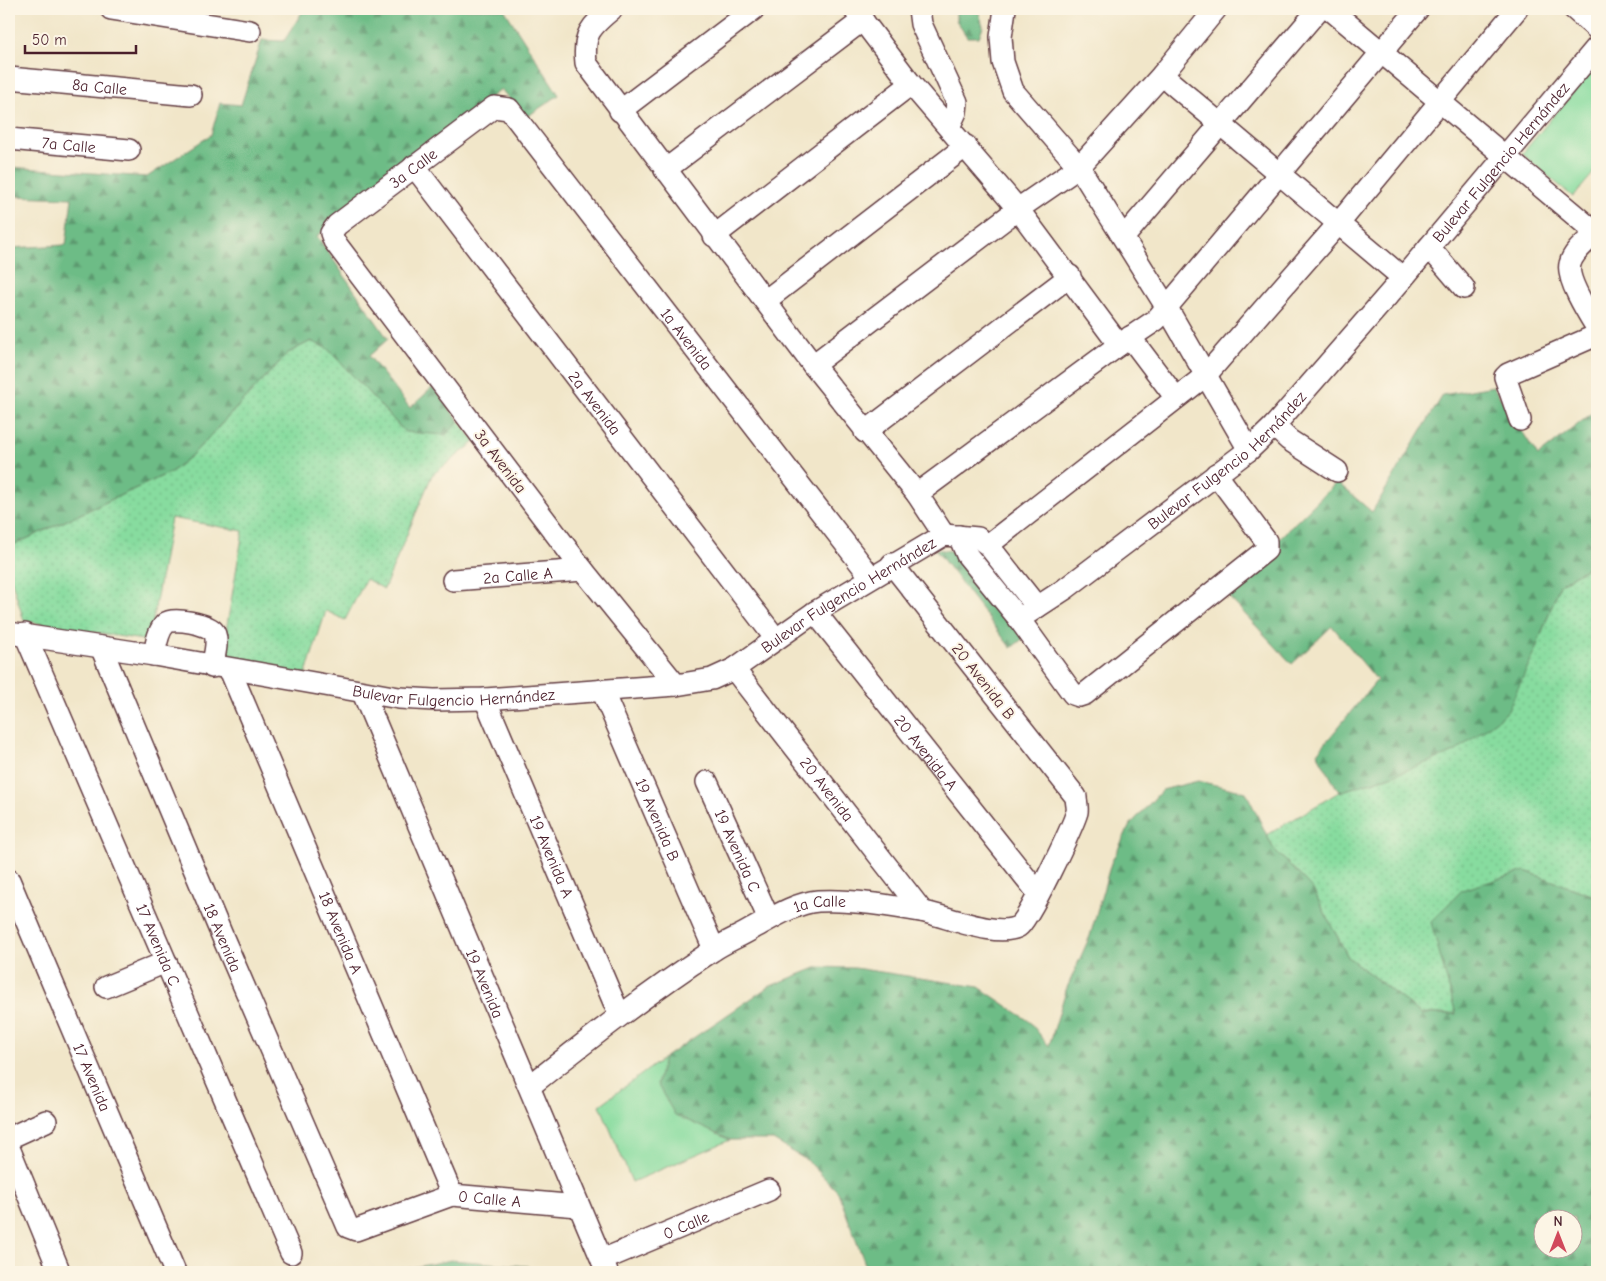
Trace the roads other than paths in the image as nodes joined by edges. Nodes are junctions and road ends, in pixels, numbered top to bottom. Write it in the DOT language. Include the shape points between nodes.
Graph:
graph roads {
  1 [pos="112,9"];
  2 [pos="612,9"];
  3 [pos="754,9"];
  4 [pos="919,9"];
  5 [pos="1005,9"];
  6 [pos="1216,9"];
  7 [pos="1319,9"];
  8 [pos="1330,9"];
  9 [pos="1418,9"];
  10 [pos="1517,9"];
  11 [pos="1574,9"];
  12 [pos="859,14"];
  13 [pos="1597,29"];
  14 [pos="250,31"];
  15 [pos="1597,48"];
  16 [pos="1381,53"];
  17 [pos="1162,74"];
  18 [pos="9,78"];
  19 [pos="911,84"];
  20 [pos="190,95"];
  21 [pos="1439,102"];
  22 [pos="498,106"];
  23 [pos="620,111"];
  24 [pos="1220,125"];
  25 [pos="949,126"];
  26 [pos="9,138"];
  27 [pos="966,146"];
  28 [pos="129,150"];
  29 [pos="1505,156"];
  30 [pos="414,166"];
  31 [pos="1079,167"];
  32 [pos="665,170"];
  33 [pos="1280,175"];
  34 [pos="1018,209"];
  35 [pos="1339,223"];
  36 [pos="1597,232"];
  37 [pos="331,233"];
  38 [pos="714,236"];
  39 [pos="1124,237"];
  40 [pos="1429,247"];
  41 [pos="1070,276"];
  42 [pos="1403,278"];
  43 [pos="1464,288"];
  44 [pos="765,301"];
  45 [pos="1167,308"];
  46 [pos="1597,328"];
  47 [pos="1597,335"];
  48 [pos="1124,341"];
  49 [pos="813,365"];
  50 [pos="1205,376"];
  51 [pos="1176,398"];
  52 [pos="1520,420"];
  53 [pos="1274,426"];
  54 [pos="865,432"];
  55 [pos="1249,450"];
  56 [pos="1337,472"];
  57 [pos="1216,474"];
  58 [pos="917,494"];
  59 [pos="951,535"];
  60 [pos="988,545"];
  61 [pos="892,564"];
  62 [pos="583,570"];
  63 [pos="871,577"];
  64 [pos="453,580"];
  65 [pos="1037,607"];
  66 [pos="815,612"];
  67 [pos="1019,619"];
  68 [pos="17,634"];
  69 [pos="776,639"];
  70 [pos="102,647"];
  71 [pos="154,655"];
  72 [pos="221,668"];
  73 [pos="734,668"];
  74 [pos="676,685"];
  75 [pos="602,690"];
  76 [pos="363,693"];
  77 [pos="485,699"];
  78 [pos="707,782"];
  79 [pos="1076,797"];
  80 [pos="9,880"];
  81 [pos="1038,893"];
  82 [pos="922,911"];
  83 [pos="768,919"];
  84 [pos="714,949"];
  85 [pos="166,962"];
  86 [pos="106,987"];
  87 [pos="620,1014"];
  88 [pos="530,1086"];
  89 [pos="46,1121"];
  90 [pos="9,1138"];
  91 [pos="9,1148"];
  92 [pos="769,1190"];
  93 [pos="452,1195"];
  94 [pos="578,1206"];
  95 [pos="348,1227"];
  96 [pos="291,1253"];
  97 [pos="605,1266"];
  98 [pos="58,1270"];
  99 [pos="175,1272"];
  1 -- 14 [label="street"];
  2 -- 23 [label="street" via="591,28 586,37 585,57"];
  3 -- 23 [label="street"];
  4 -- 25 [label="street" via="921,24 956,102 956,112"];
  5 -- 31 [label="street" via="1001,36 1003,62 1013,90"];
  6 -- 17 [label="street"];
  7 -- 24 [label="street"];
  8 -- 16 [label="street"];
  9 -- 16 [label="street"];
  10 -- 21 [label="street"];
  11 -- 13 [label="street"];
  12 -- 19 [label="street"];
  12 -- 32 [label="street"];
  15 -- 29 [label="street, Bulevar Fulgencio Hernández"];
  16 -- 21 [label="street"];
  16 -- 33 [label="street"];
  17 -- 24 [label="street"];
  17 -- 31 [label="street"];
  18 -- 20 [label="street, 8a Calle"];
  19 -- 25 [label="street"];
  19 -- 38 [label="street"];
  21 -- 29 [label="street"];
  21 -- 35 [label="street"];
  22 -- 30 [label="street, 3a Calle"];
  22 -- 63 [label="street, 1a Avenida" via="509,109"];
  23 -- 32 [label="street"];
  24 -- 33 [label="street"];
  24 -- 39 [label="street"];
  25 -- 27 [label="street"];
  26 -- 28 [label="street, 7a Calle"];
  27 -- 34 [label="street"];
  27 -- 44 [label="street"];
  29 -- 36 [label="street"];
  29 -- 40 [label="street, Bulevar Fulgencio Hernández"];
  30 -- 37 [label="street, 3a Calle"];
  30 -- 69 [label="street, 2a Avenida"];
  31 -- 34 [label="street"];
  31 -- 39 [label="street"];
  32 -- 38 [label="street"];
  33 -- 35 [label="street"];
  33 -- 45 [label="street"];
  34 -- 41 [label="street"];
  34 -- 49 [label="street"];
  35 -- 42 [label="street"];
  35 -- 50 [label="street"];
  36 -- 46 [label="street" via="1574,255 1569,265 1570,275"];
  37 -- 62 [label="street, 3a Avenida"];
  38 -- 44 [label="street"];
  39 -- 45 [label="street"];
  40 -- 42 [label="street, Bulevar Fulgencio Hernández"];
  40 -- 43 [label="street"];
  41 -- 48 [label="street"];
  41 -- 54 [label="street"];
  42 -- 53 [label="street, Bulevar Fulgencio Hernández"];
  44 -- 49 [label="street"];
  45 -- 48 [label="street" via="1156,320"];
  45 -- 50 [label="street"];
  47 -- 52 [label="street" via="1508,374 1506,377"];
  48 -- 51 [label="street"];
  48 -- 58 [label="street"];
  49 -- 54 [label="street"];
  50 -- 51 [label="street"];
  50 -- 55 [label="street"];
  51 -- 60 [label="street"];
  53 -- 55 [label="street, Bulevar Fulgencio Hernández"];
  53 -- 56 [label="street"];
  54 -- 58 [label="street"];
  55 -- 57 [label="street, Bulevar Fulgencio Hernández"];
  57 -- 65 [label="street, Bulevar Fulgencio Hernández"];
  57 -- 67 [label="street" via="1266,541 1266,550 1085,694 1073,694"];
  58 -- 59 [label="street"];
  59 -- 60 [label="street" via="978,538"];
  59 -- 61 [label="street, Bulevar Fulgencio Hernández"];
  59 -- 67 [label="street, Bulevar Fulgencio Hernández"];
  60 -- 65 [label="street"];
  61 -- 63 [label="street, Bulevar Fulgencio Hernández"];
  61 -- 79 [label="street, 20 Avenida B"];
  62 -- 64 [label="street, 2a Calle A"];
  62 -- 74 [label="street, 3a Avenida"];
  63 -- 66 [label="street, Bulevar Fulgencio Hernández"];
  65 -- 67 [label="street, Bulevar Fulgencio Hernández"];
  66 -- 69 [label="street, Bulevar Fulgencio Hernández"];
  66 -- 81 [label="street, 20 Avenida A"];
  68 -- 70 [label="street, Bulevar Fulgencio Hernández"];
  68 -- 85 [label="street, 17 Avenida C"];
  69 -- 73 [label="street, Bulevar Fulgencio Hernández"];
  70 -- 71 [label="street, Bulevar Fulgencio Hernández"];
  70 -- 95 [label="street, 18 Avenida" via="220,933"];
  71 -- 72 [label="street, Bulevar Fulgencio Hernández"];
  71 -- 72 [label="street" via="166,623 183,621 210,628 214,633"];
  72 -- 76 [label="street, Bulevar Fulgencio Hernández"];
  72 -- 93 [label="street, 18 Avenida A"];
  73 -- 74 [label="street, Bulevar Fulgencio Hernández" via="712,679"];
  73 -- 82 [label="street, 20 Avenida"];
  74 -- 75 [label="street, Bulevar Fulgencio Hernández"];
  75 -- 77 [label="street, Bulevar Fulgencio Hernández"];
  75 -- 84 [label="street, 19 Avenida B"];
  76 -- 77 [label="street, Bulevar Fulgencio Hernández" via="434,700"];
  76 -- 88 [label="street, 19 Avenida"];
  77 -- 87 [label="street, 19 Avenida A"];
  78 -- 83 [label="street, 19 Avenida C"];
  79 -- 81 [label="street, 1a Calle" via="1078,809"];
  80 -- 99 [label="street, 17 Avenida"];
  81 -- 82 [label="street, 1a Calle" via="1021,926 1008,930 976,926"];
  82 -- 83 [label="street, 1a Calle" via="818,901"];
  83 -- 84 [label="street, 1a Calle"];
  84 -- 87 [label="street, 1a Calle"];
  85 -- 86 [label="street"];
  85 -- 96 [label="street, 17 Avenida C"];
  87 -- 88 [label="street, 1a Calle"];
  88 -- 94 [label="street, 19 Avenida"];
  89 -- 90 [label="street"];
  91 -- 98 [label="street"];
  92 -- 97 [label="street, 0 Calle"];
  93 -- 94 [label="street, 0 Calle A"];
  93 -- 95 [label="street, 0 Calle A" via="356,1230"];
  94 -- 97 [label="street, 19 Avenida"];
}
